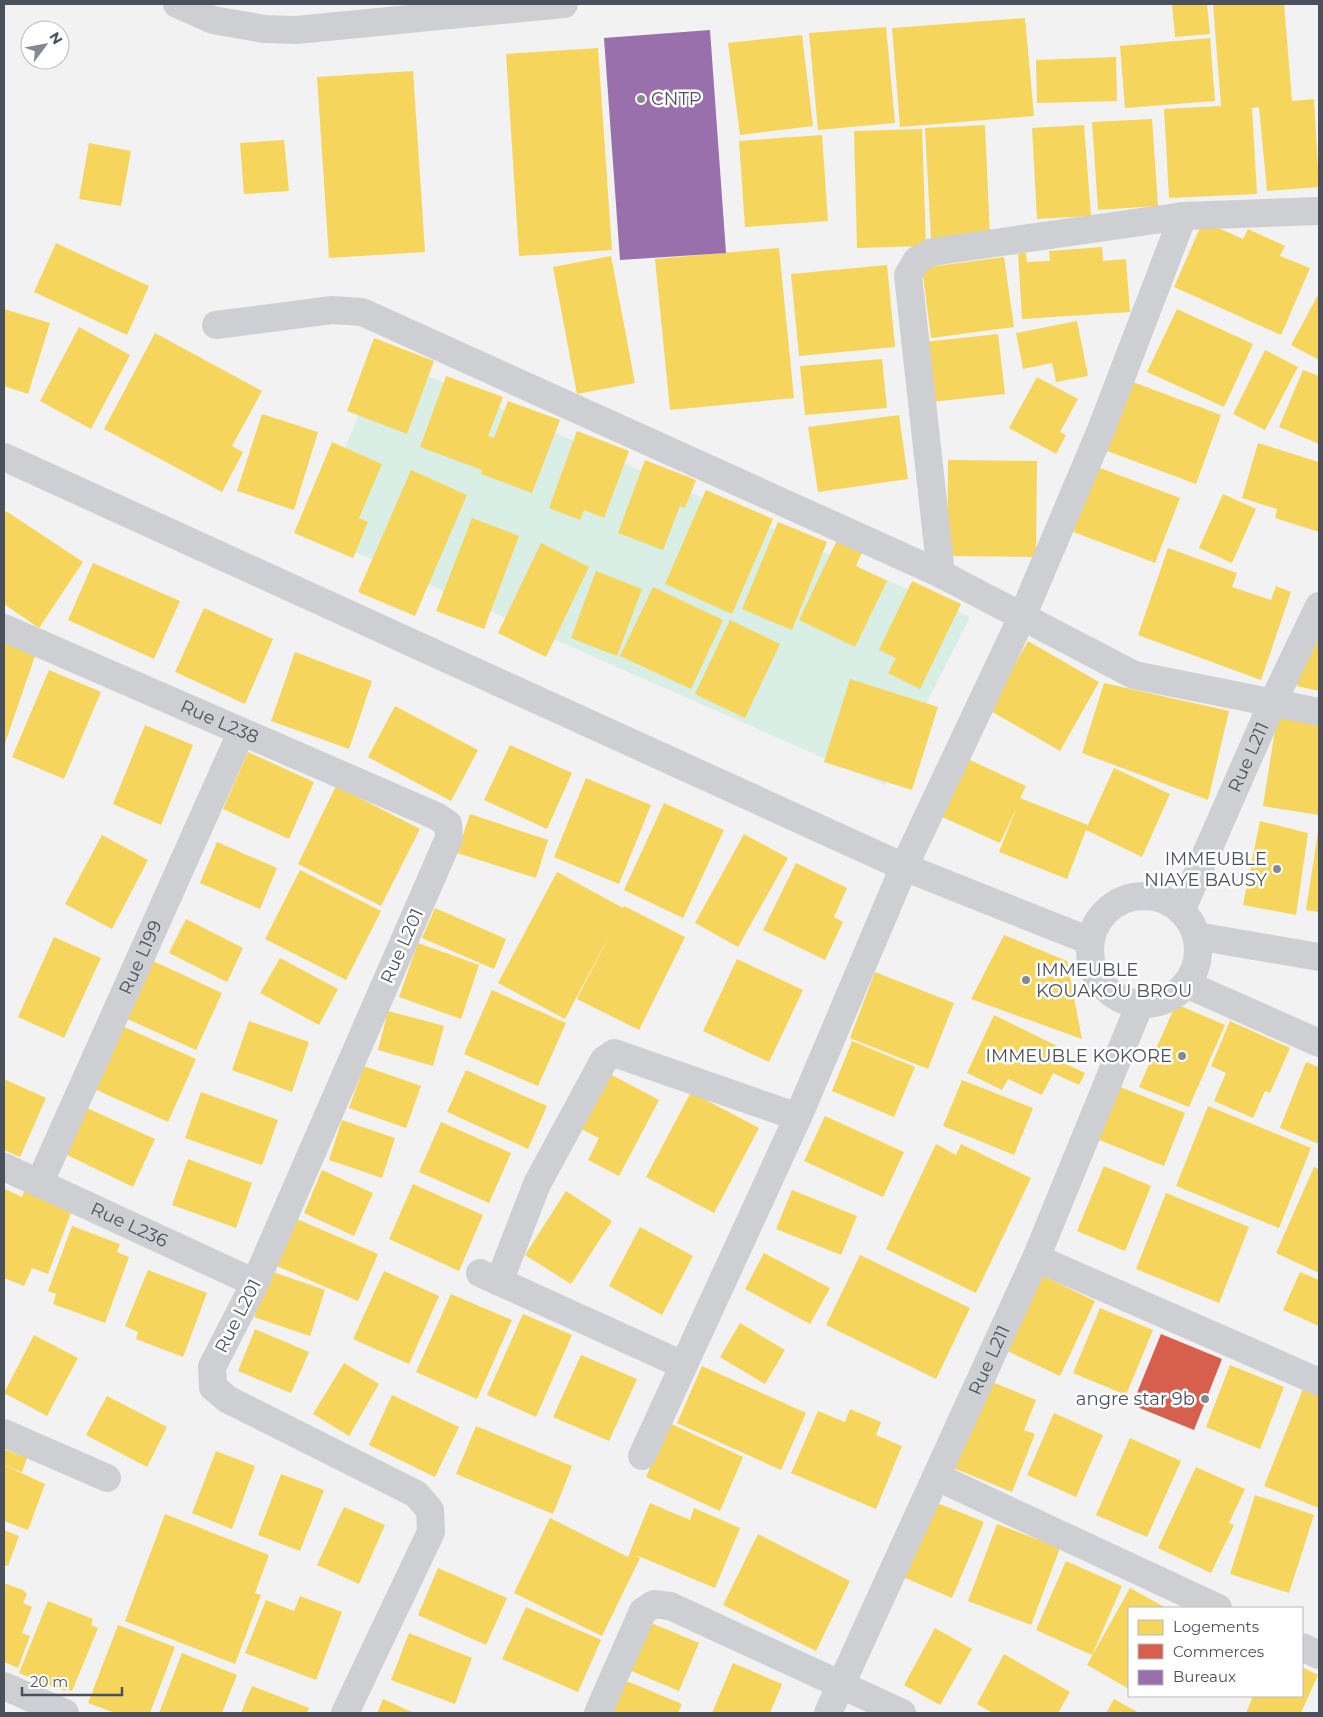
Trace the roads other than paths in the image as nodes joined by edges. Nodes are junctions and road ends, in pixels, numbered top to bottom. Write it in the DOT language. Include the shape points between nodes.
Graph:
graph roads {
  1 [pos="177,4"];
  2 [pos="564,4"];
  3 [pos="1319,211"];
  4 [pos="1183,216"];
  5 [pos="216,325"];
  6 [pos="4,457"];
  7 [pos="941,574"];
  8 [pos="1319,606"];
  9 [pos="1022,617"];
  10 [pos="4,628"];
  11 [pos="1272,704"];
  12 [pos="1319,712"];
  13 [pos="241,733"];
  14 [pos="436,816"];
  15 [pos="904,867"];
  16 [pos="1181,911"];
  17 [pos="1196,936"];
  18 [pos="1090,941"];
  19 [pos="1319,957"];
  20 [pos="1186,984"];
  21 [pos="1140,1004"];
  22 [pos="1319,1044"];
  23 [pos="798,1117"];
  24 [pos="4,1167"];
  25 [pos="40,1182"];
  26 [pos="1036,1258"];
  27 [pos="255,1282"];
  28 [pos="684,1365"];
  29 [pos="1319,1382"];
  30 [pos="4,1433"];
  31 [pos="642,1456"];
  32 [pos="937,1477"];
  33 [pos="106,1478"];
  34 [pos="1216,1607"];
  35 [pos="1303,1647"];
  36 [pos="1319,1655"];
  37 [pos="841,1684"];
  38 [pos="4,1686"];
  39 [pos="64,1713"];
  40 [pos="345,1713"];
  41 [pos="598,1713"];
  42 [pos="828,1713"];
  43 [pos="902,1713"];
  1 -- 2 [label="street" via="212,20 296,30"];
  3 -- 4 [label="street"];
  4 -- 7 [label="street" via="932,252 917,260 908,275"];
  4 -- 9 [label="street" via="1101,430"];
  5 -- 7 [label="street" via="332,310 362,312"];
  6 -- 15 [label="street"];
  7 -- 9 [label="street"];
  8 -- 11 [label="street, Rue L211"];
  9 -- 11 [label="street" via="1134,675"];
  9 -- 15 [label="street"];
  10 -- 13 [label="street, Rue L238"];
  11 -- 12 [label="street"];
  11 -- 16 [label="street, Rue L211"];
  13 -- 14 [label="street, Rue L238"];
  13 -- 25 [label="street, Rue L199"];
  14 -- 27 [label="street, Rue L201" via="448,824 449,838"];
  15 -- 18 [label="street"];
  15 -- 23 [label="street"];
  16 -- 17 [label="street"];
  16 -- 18 [label="street" via="1165,900 1146,896 1126,898 1109,907 1096,922"];
  17 -- 19 [label="street"];
  17 -- 20 [label="street" via="1198,953"];
  18 -- 21 [label="street" via="1090,959 1096,976 1123,1000"];
  20 -- 21 [label="street" via="1173,996 1158,1003"];
  20 -- 22 [label="street"];
  21 -- 26 [label="street, Rue L211"];
  23 -- 28 [label="street"];
  23 -- 28 [label="street" via="614,1053 604,1060 489,1278"];
  24 -- 25 [label="street, Rue L236"];
  25 -- 27 [label="street, Rue L236"];
  26 -- 29 [label="street"];
  26 -- 32 [label="street, Rue L211"];
  27 -- 40 [label="street, Rue L201" via="212,1367 213,1388 226,1399 416,1494 430,1510 431,1532"];
  28 -- 31 [label="street"];
  30 -- 33 [label="street"];
  32 -- 34 [label="street"];
  32 -- 37 [label="street, Rue L211"];
  35 -- 36 [label="street"];
  37 -- 41 [label="street" via="670,1606 654,1604 643,1611"];
  37 -- 42 [label="street, Rue L211"];
  37 -- 43 [label="street"];
  38 -- 39 [label="street"];
}
